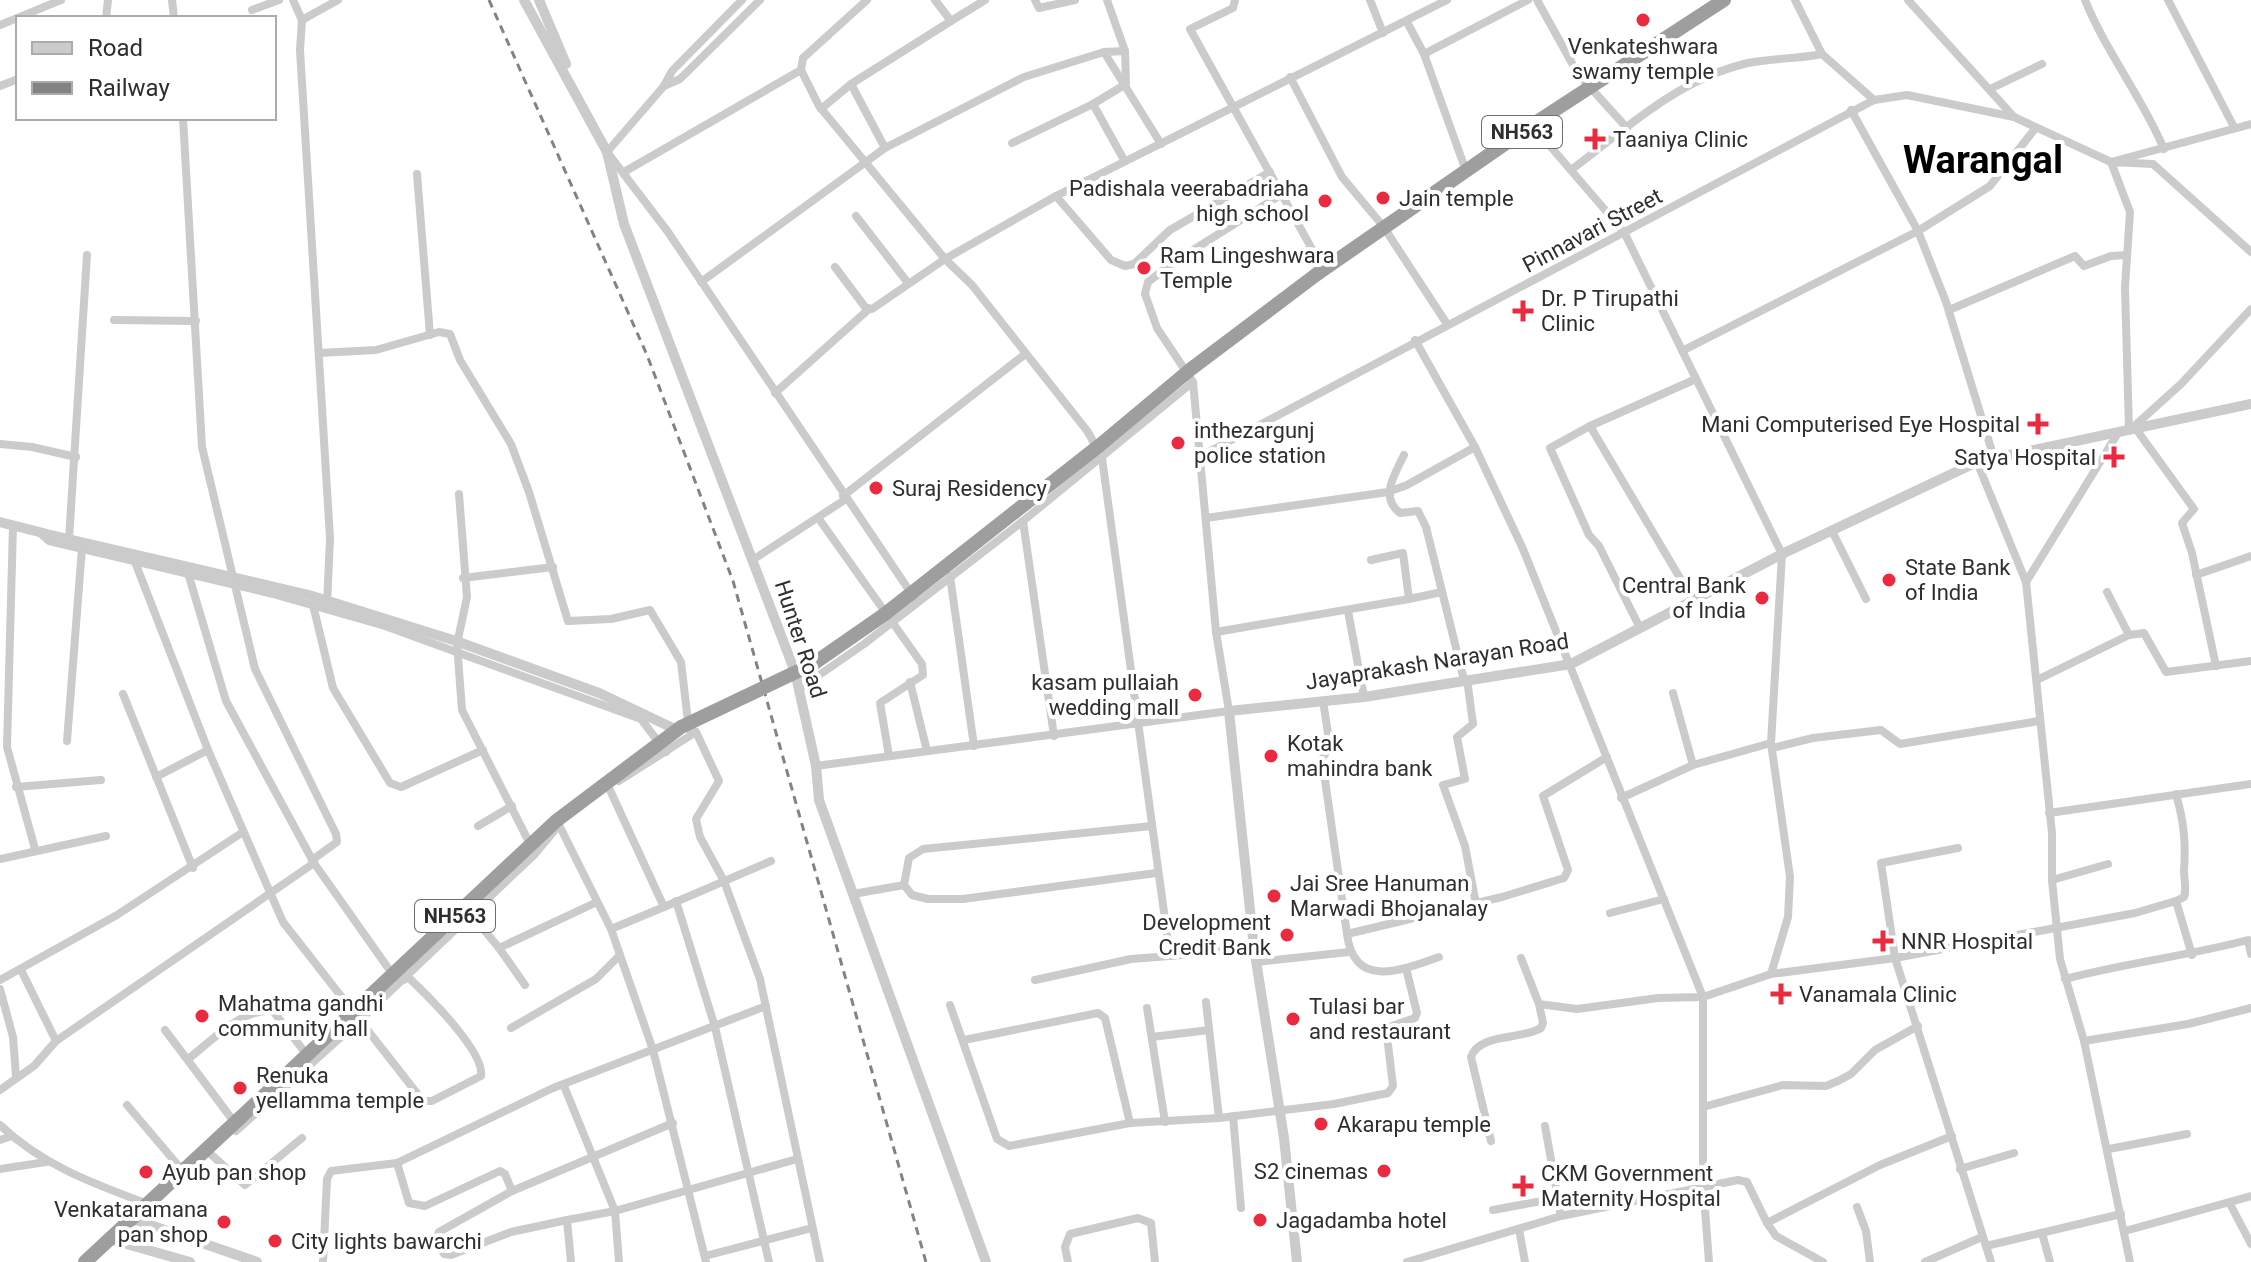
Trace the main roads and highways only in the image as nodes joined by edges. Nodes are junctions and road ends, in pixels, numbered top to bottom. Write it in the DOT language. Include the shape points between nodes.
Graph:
graph roads {
  1 [pos="1724,0"];
  2 [pos="85,1262"];
  1 -- 2 [label="highway, NH563, bridge" via="1320,271 885,614 813,664 677,730 556,821"];
}
